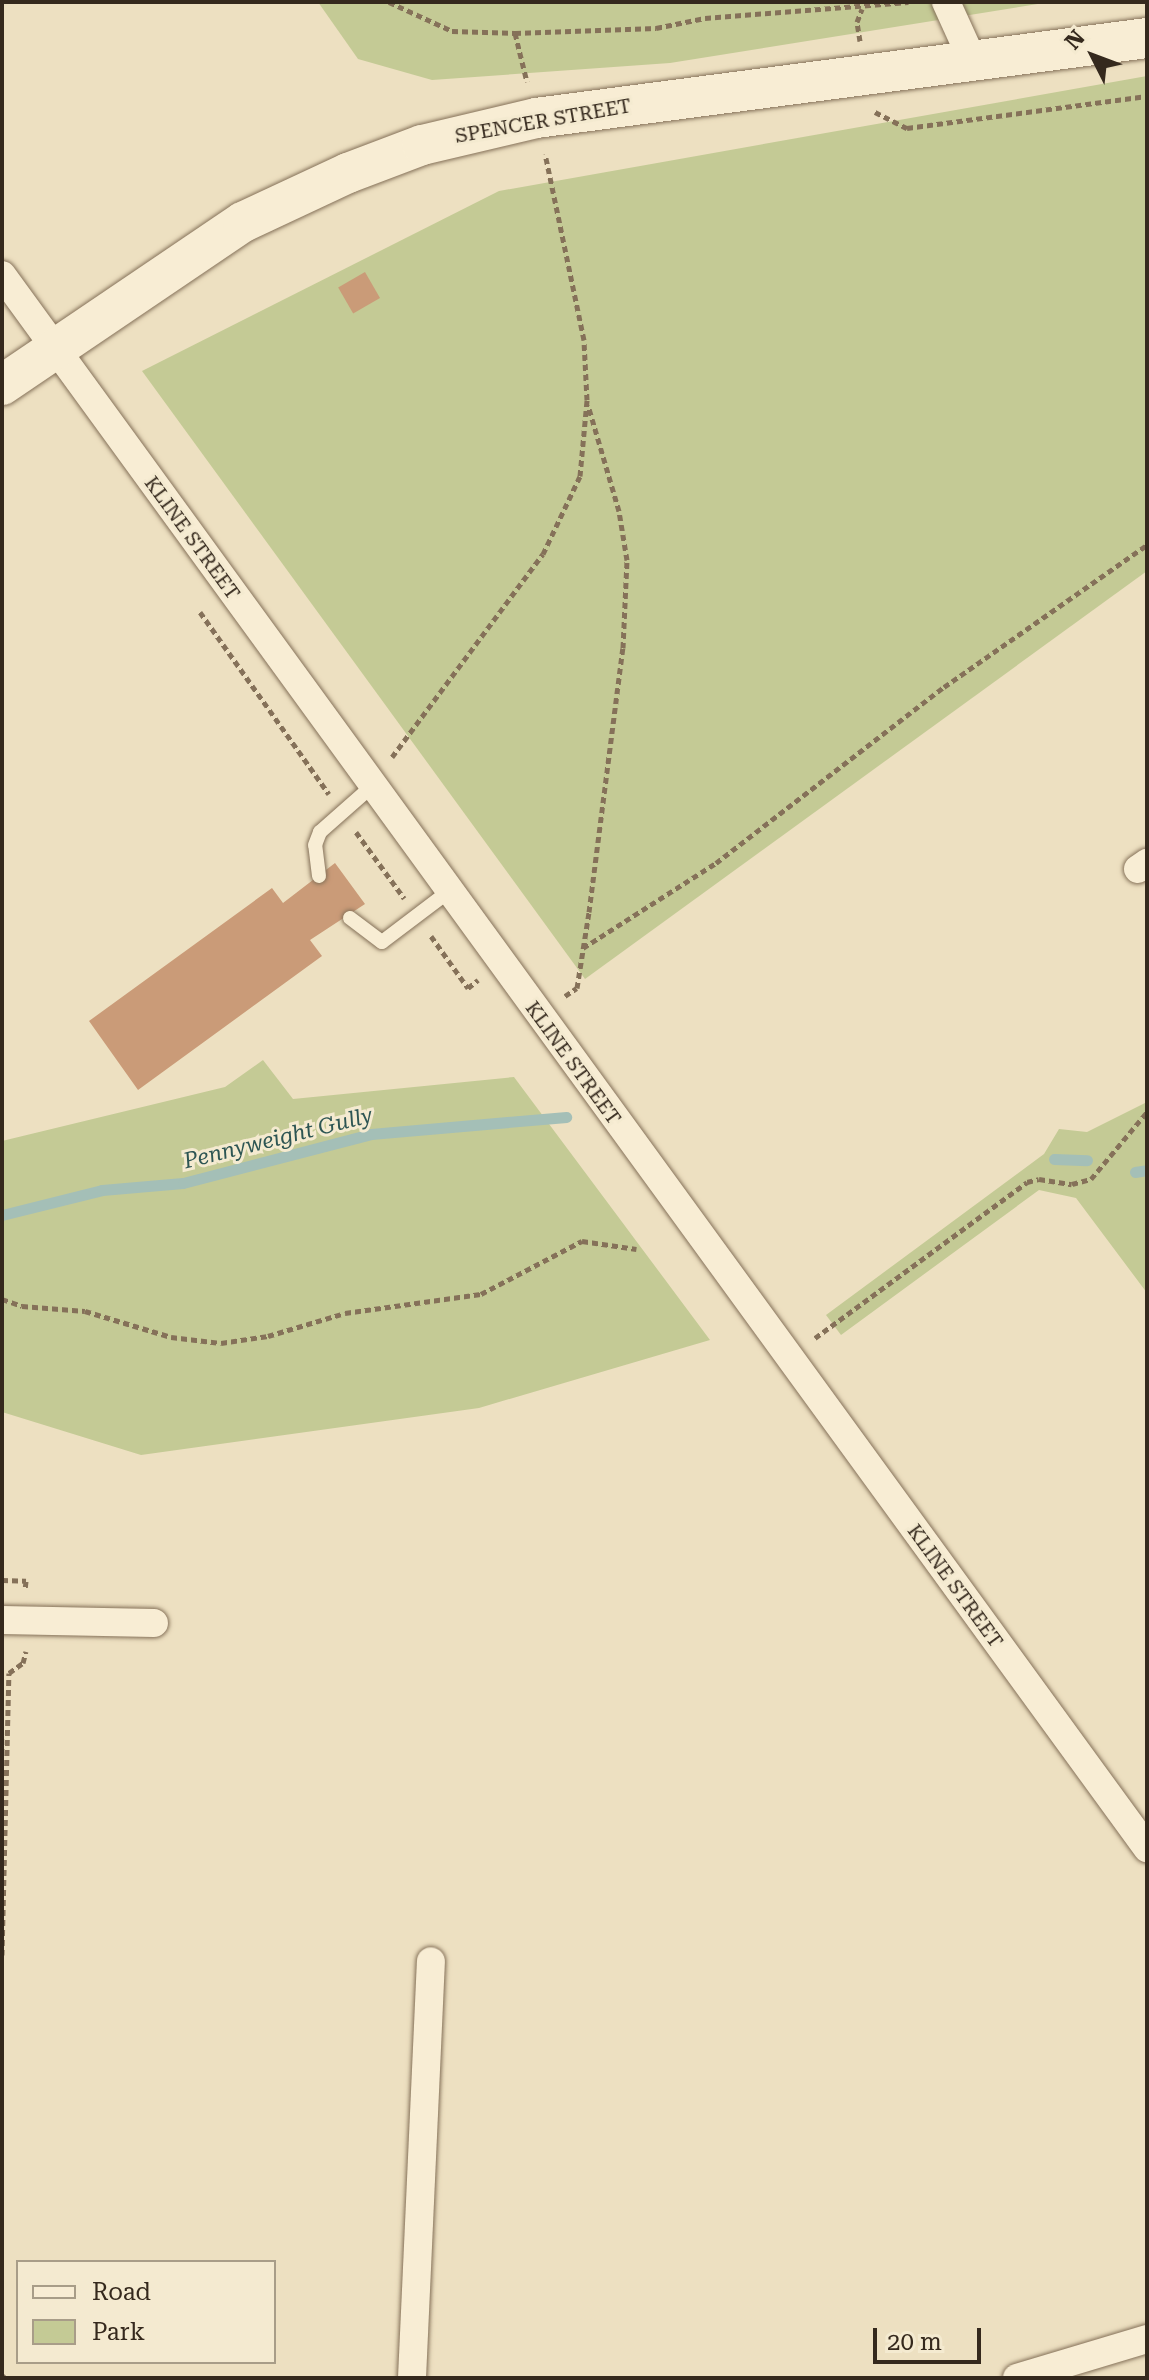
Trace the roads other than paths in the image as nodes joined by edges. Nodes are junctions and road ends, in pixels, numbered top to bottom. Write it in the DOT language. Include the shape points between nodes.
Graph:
graph roads {
  1 [pos="946,2"];
  2 [pos="1147,38"];
  3 [pos="971,57"];
  4 [pos="2,275"];
  5 [pos="54,347"];
  6 [pos="2,385"];
  7 [pos="371,787"];
  8 [pos="319,876"];
  9 [pos="448,892"];
  10 [pos="350,918"];
  11 [pos="14,1620"];
  12 [pos="154,1623"];
  13 [pos="1147,1848"];
  14 [pos="431,1961"];
  15 [pos="1147,2339"];
  16 [pos="412,2378"];
  17 [pos="1017,2378"];
  1 -- 3 [label="street"];
  2 -- 3 [label="street, SPENCER STREET"];
  3 -- 5 [label="street, SPENCER STREET" via="536,118 422,145 294,196 199,249"];
  4 -- 5 [label="street, KLINE STREET"];
  5 -- 6 [label="street, SPENCER STREET"];
  5 -- 7 [label="street, KLINE STREET"];
  7 -- 8 [label="lane" via="320,832 315,845"];
  7 -- 9 [label="street, KLINE STREET"];
  9 -- 10 [label="lane" via="382,942"];
  9 -- 13 [label="street, KLINE STREET"];
  11 -- 12 [label="street"];
  14 -- 16 [label="street"];
  15 -- 17 [label="street"];
}
